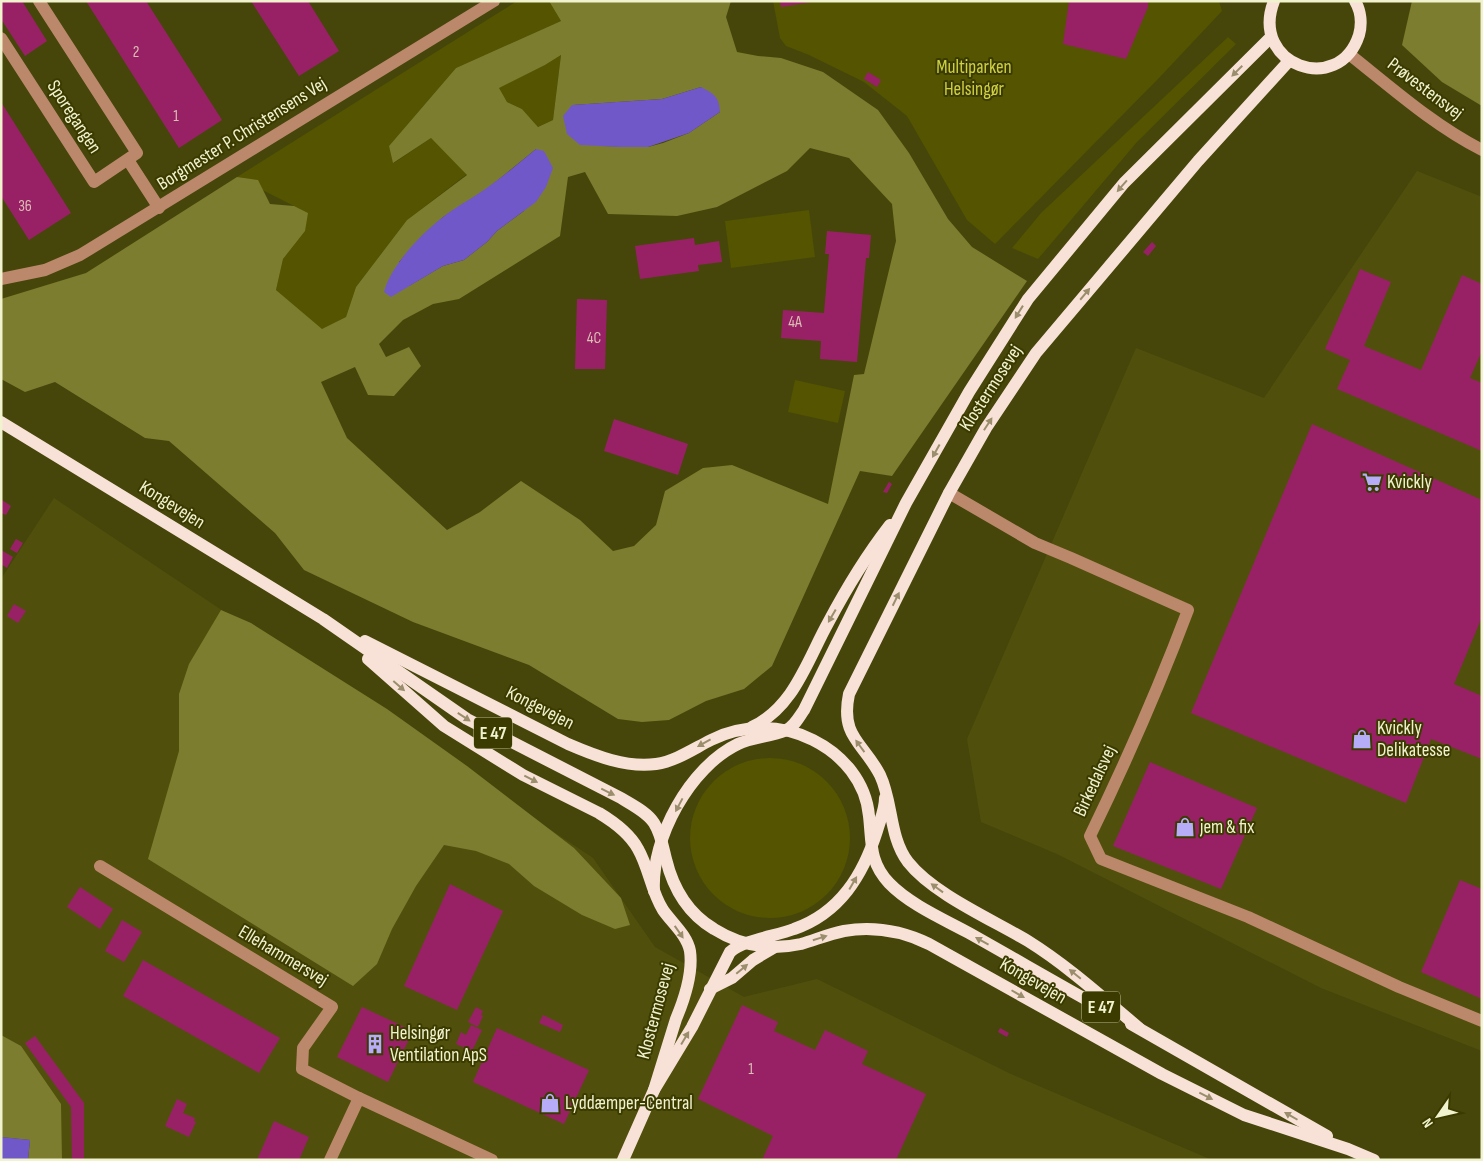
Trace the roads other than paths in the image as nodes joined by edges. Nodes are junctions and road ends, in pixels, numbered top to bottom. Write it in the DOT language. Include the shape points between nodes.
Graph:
graph roads {
  1 [pos="40,1"];
  2 [pos="494,1"];
  3 [pos="1274,1"];
  4 [pos="1359,3"];
  5 [pos="1271,37"];
  6 [pos="1,38"];
  7 [pos="1349,54"];
  8 [pos="1289,61"];
  9 [pos="1482,150"];
  10 [pos="128,160"];
  11 [pos="159,208"];
  12 [pos="1,279"];
  13 [pos="1,422"];
  14 [pos="949,493"];
  15 [pos="906,503"];
  16 [pos="323,619"];
  17 [pos="750,728"];
  18 [pos="786,731"];
  19 [pos="885,788"];
  20 [pos="662,840"];
  21 [pos="872,849"];
  22 [pos="100,866"];
  23 [pos="654,890"];
  24 [pos="746,943"];
  25 [pos="772,948"];
  26 [pos="710,989"];
  27 [pos="1482,1022"];
  28 [pos="1139,1028"];
  29 [pos="654,1090"];
  30 [pos="359,1098"];
  31 [pos="1348,1149"];
  32 [pos="330,1160"];
  33 [pos="492,1160"];
  34 [pos="623,1160"];
  35 [pos="1374,1160"];
  1 -- 10 [label="street, Sporegangen" via="138,153"];
  2 -- 11 [label="street, Borgmester P. Christensens Vej"];
  3 -- 5 [label="main road" via="1270,12"];
  4 -- 7 [label="main road" via="1360,31"];
  5 -- 8 [label="main road"];
  5 -- 15 [label="main road, Klostermosevej, one-way" via="1124,183 1028,299 969,392"];
  6 -- 10 [label="street, Sporegangen" via="94,182"];
  7 -- 8 [label="main road" via="1339,62 1314,69"];
  7 -- 9 [label="street, Prøvestensvej" via="1419,110"];
  14 -- 8 [label="main road, Klostermosevej, one-way" via="986,428 1036,353 1198,161"];
  10 -- 11 [label="street, Sporegangen"];
  11 -- 12 [label="street, Borgmester P. Christensens Vej" via="80,255 45,270"];
  13 -- 16 [label="main road, Kongevejen / E 47"];
  19 -- 14 [label="main road, Klostermosevej, one-way" via="880,775 852,736 846,710 849,694"];
  14 -- 27 [label="street, Birkedalsvej" via="1034,543 1188,610 1161,680 1090,836 1101,859 1248,917 1399,988"];
  15 -- 17 [label="main road, one-way" via="869,552 797,683 775,712"];
  15 -- 18 [label="main road, Klostermosevej" via="814,691 798,719"];
  17 -- 16 [label="main road, Kongevejen / E 47, one-way" via="722,735 668,761 639,765 607,759 568,744"];
  16 -- 20 [label="main road, Kongevejen / E 47, one-way" via="467,719 640,810 653,821"];
  16 -- 23 [label="main road, Klostermosevej, one-way" via="444,726 523,775 599,813 619,827 639,851"];
  17 -- 18 [label="main road, E 47"];
  18 -- 20 [label="main road, one-way" via="738,744 712,761 676,808"];
  18 -- 21 [label="main road, E 47" via="825,747 852,771 868,805"];
  19 -- 21 [label="main road" via="885,806"];
  28 -- 19 [label="main road, Klostermosevej, one-way" via="1071,971 940,891 923,877 902,852"];
  20 -- 23 [label="main road" via="653,876"];
  20 -- 24 [label="main road, E 47" via="671,878 687,907 713,929"];
  24 -- 21 [label="main road, one-way" via="797,928 826,912 850,888"];
  28 -- 21 [label="main road, Kongevejen / E 47, one-way" via="908,898 878,870"];
  22 -- 30 [label="street, Ellehammersvej" via="332,1008 303,1048 302,1069"];
  23 -- 29 [label="main road, Klostermosevej, one-way" via="690,953 689,976"];
  24 -- 25 [label="main road, E 47"];
  24 -- 26 [label="main road, Klostermosevej" via="730,952"];
  26 -- 25 [label="main road, one-way" via="732,978"];
  25 -- 31 [label="main road, Kongevejen / E 47, one-way" via="852,930 885,930 914,937 1244,1115"];
  29 -- 26 [label="main road, Klostermosevej, one-way" via="692,1027"];
  31 -- 28 [label="main road, Kongevejen / E 47, one-way"];
  29 -- 34 [label="main road, Klostermosevej"];
  30 -- 32 [label="street"];
  30 -- 33 [label="street, Ellehammersvej"];
  31 -- 35 [label="main road, Kongevejen / E 47"];
}
